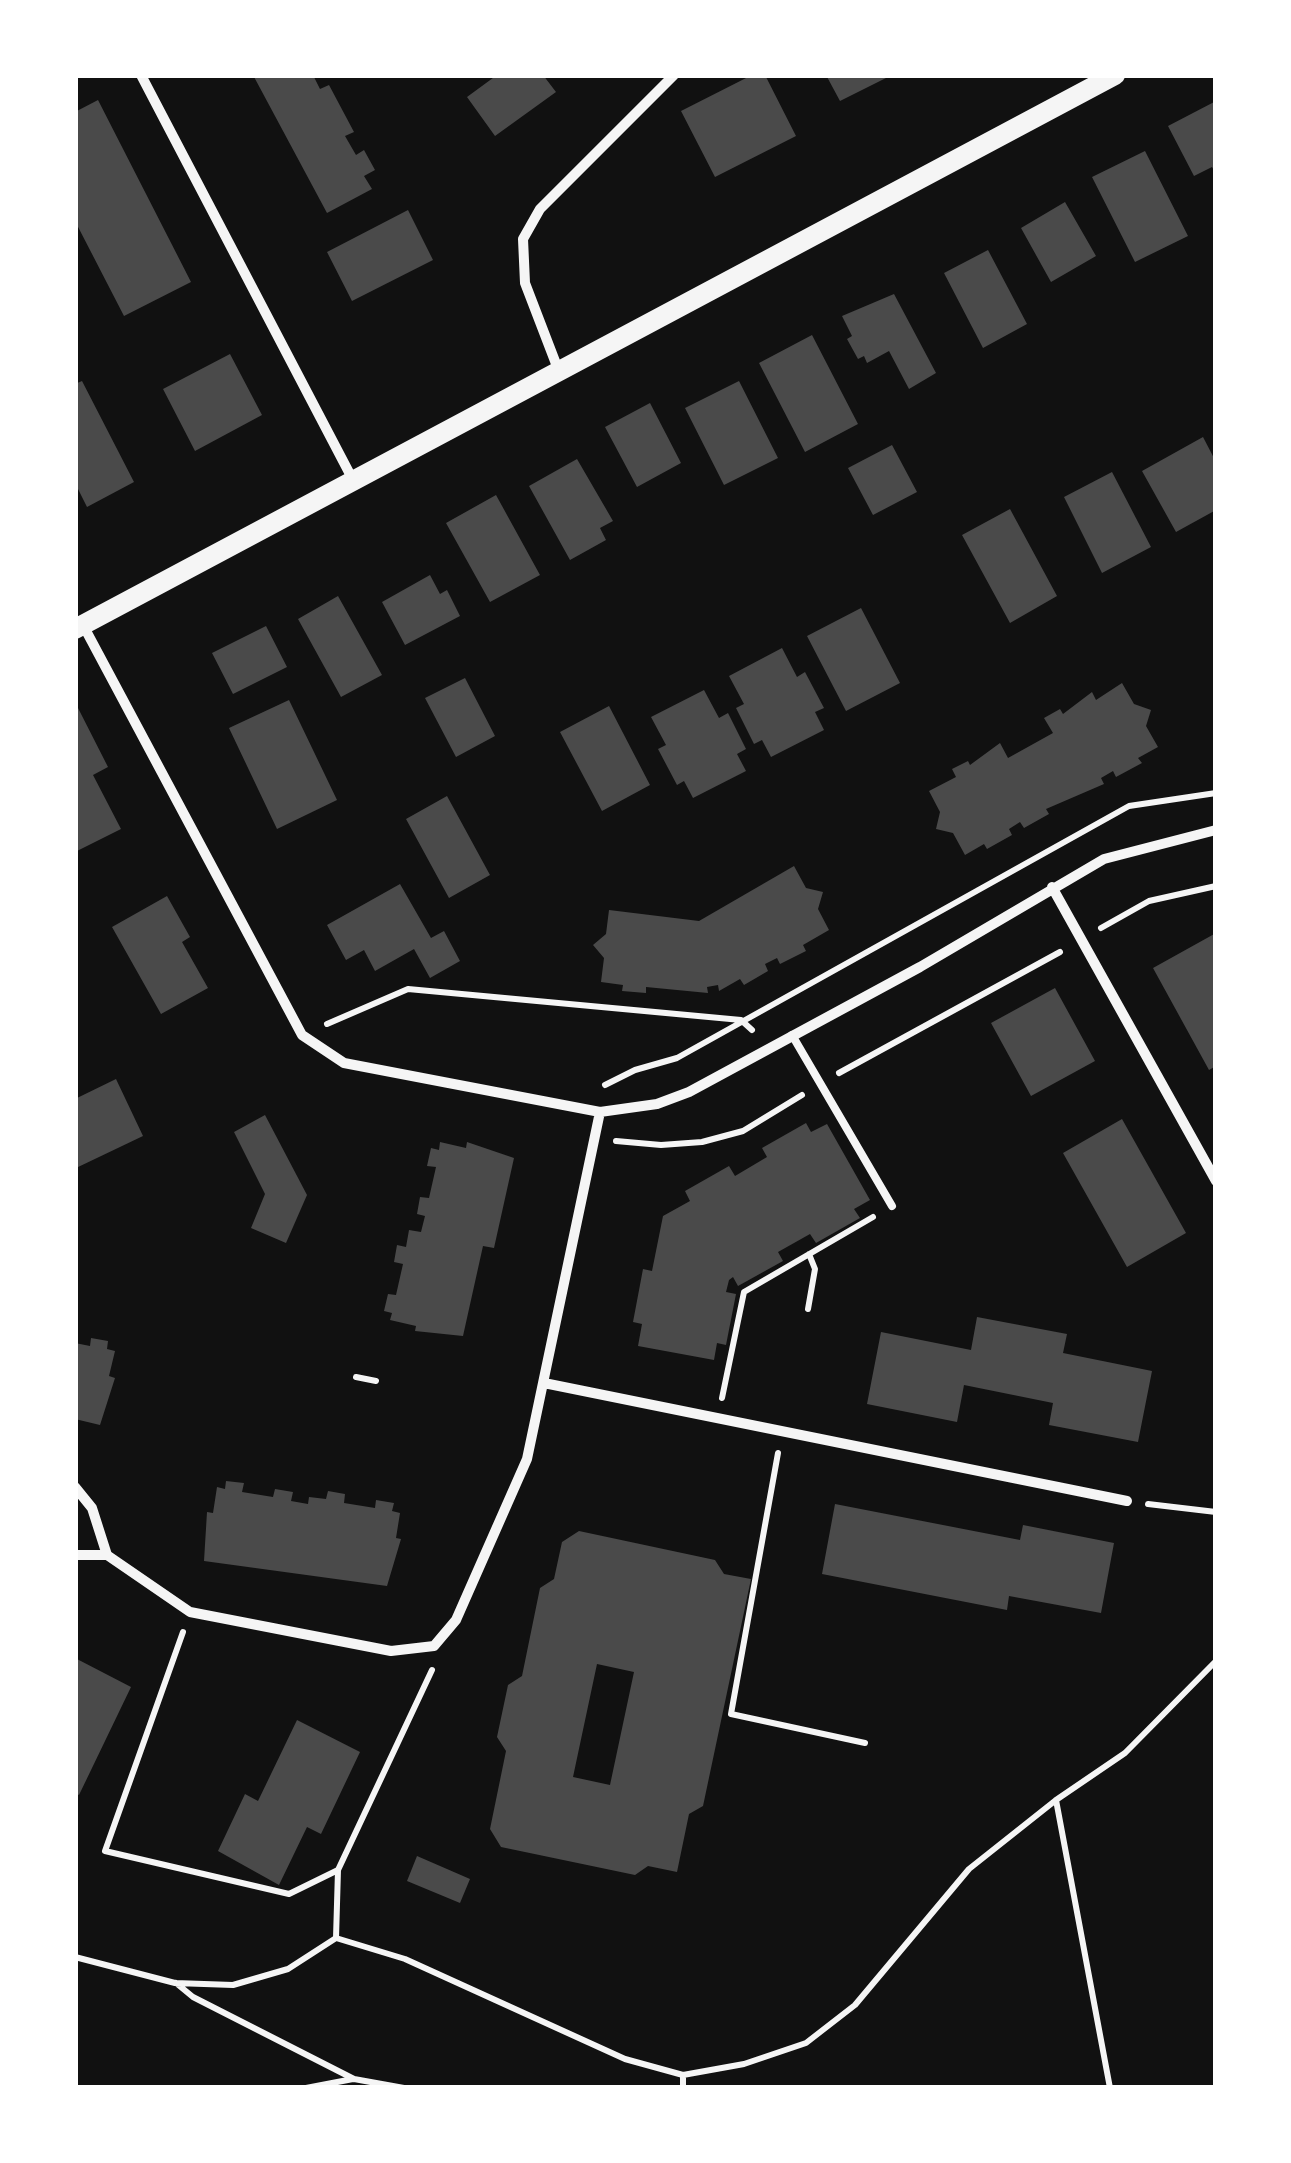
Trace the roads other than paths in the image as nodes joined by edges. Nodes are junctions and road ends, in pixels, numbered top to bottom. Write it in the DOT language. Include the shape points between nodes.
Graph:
graph roads {
  1 [pos="142,75"];
  2 [pos="674,75"];
  3 [pos="1115,75"];
  4 [pos="558,370"];
  5 [pos="353,480"];
  6 [pos="79,627"];
  7 [pos="1216,830"];
  8 [pos="1052,887"];
  9 [pos="792,1035"];
  10 [pos="600,1112"];
  11 [pos="1216,1181"];
  12 [pos="892,1206"];
  13 [pos="544,1383"];
  14 [pos="75,1487"];
  15 [pos="1127,1501"];
  16 [pos="75,1555"];
  17 [pos="107,1555"];
  1 -- 5 [label="street"];
  2 -- 4 [label="street" via="540,209 523,239 524,283"];
  3 -- 4 [label="main road"];
  4 -- 5 [label="main road"];
  5 -- 6 [label="main road"];
  6 -- 10 [label="street" via="302,1035 344,1063"];
  7 -- 8 [label="street" via="1104,859"];
  8 -- 9 [label="street"];
  8 -- 11 [label="street"];
  9 -- 10 [label="street" via="689,1092"];
  9 -- 12 [label="lane"];
  10 -- 13 [label="street"];
  13 -- 15 [label="street"];
  13 -- 17 [label="street" via="518,1485 456,1620 434,1646 391,1652 190,1612"];
  14 -- 17 [label="street" via="92,1508"];
  16 -- 17 [label="street"];
}
